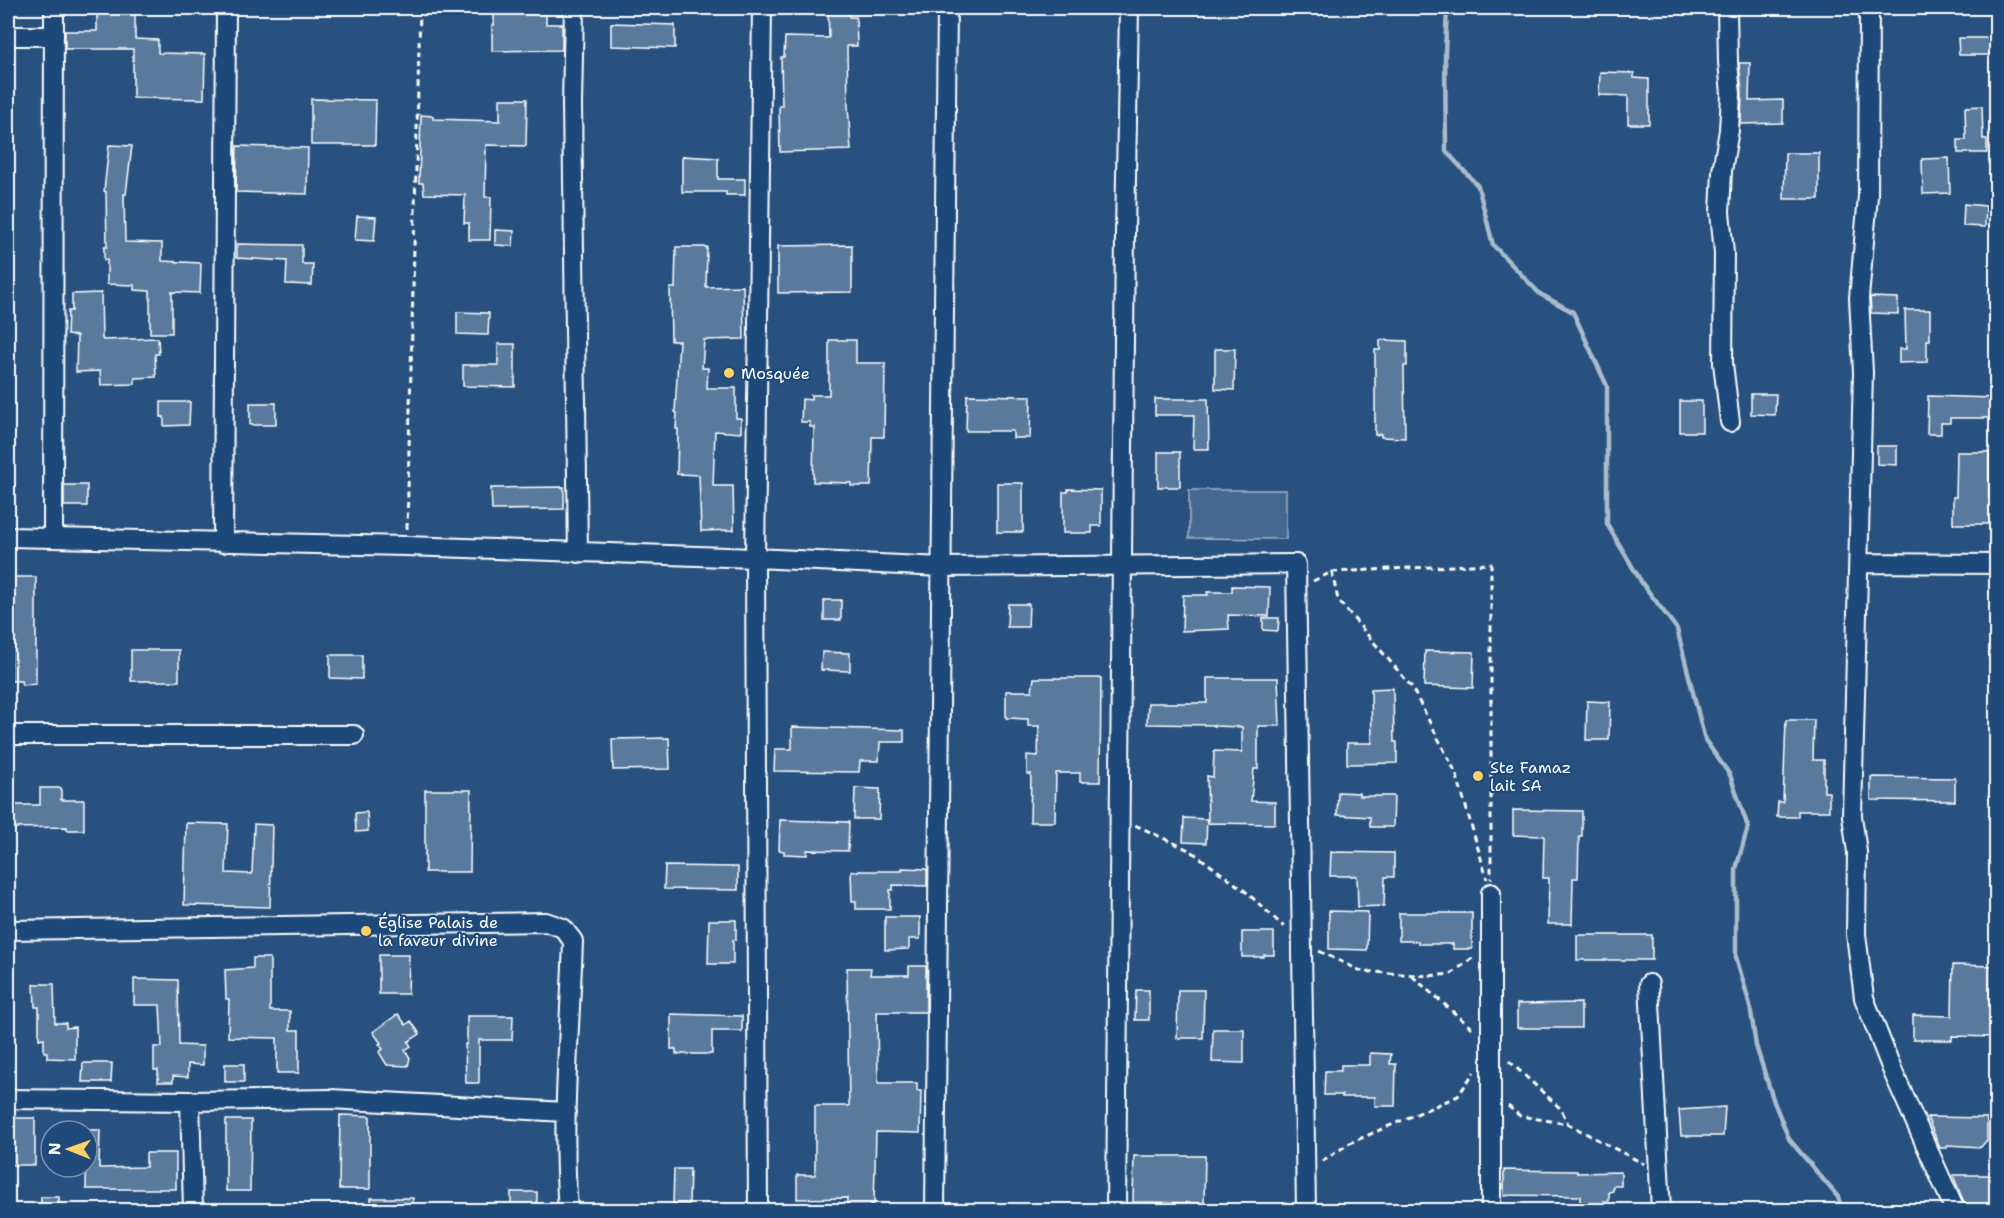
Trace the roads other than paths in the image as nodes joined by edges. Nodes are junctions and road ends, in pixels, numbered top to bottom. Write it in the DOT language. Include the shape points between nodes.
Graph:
graph roads {
  1 [pos="54,8"];
  2 [pos="226,8"];
  3 [pos="574,8"];
  4 [pos="762,8"];
  5 [pos="947,8"];
  6 [pos="1129,8"];
  7 [pos="1727,8"];
  8 [pos="1869,8"];
  9 [pos="8,36"];
  10 [pos="54,36"];
  11 [pos="1730,422"];
  12 [pos="8,537"];
  13 [pos="54,537"];
  14 [pos="223,543"];
  15 [pos="578,553"];
  16 [pos="755,558"];
  17 [pos="1859,563"];
  18 [pos="1121,564"];
  19 [pos="1996,564"];
  20 [pos="942,567"];
  21 [pos="8,735"];
  22 [pos="354,735"];
  23 [pos="1491,892"];
  24 [pos="8,930"];
  25 [pos="1649,984"];
  26 [pos="8,1099"];
  27 [pos="189,1101"];
  28 [pos="566,1112"];
  29 [pos="193,1210"];
  30 [pos="568,1210"];
  31 [pos="758,1210"];
  32 [pos="935,1210"];
  33 [pos="1116,1210"];
  34 [pos="1306,1210"];
  35 [pos="1491,1210"];
  36 [pos="1661,1210"];
  37 [pos="1955,1210"];
  1 -- 10 [label="street"];
  2 -- 14 [label="street"];
  3 -- 15 [label="street"];
  4 -- 16 [label="street"];
  5 -- 20 [label="street"];
  6 -- 18 [label="street"];
  7 -- 11 [label="street" via="1731,94 1720,212 1724,253 1723,363"];
  8 -- 17 [label="street" via="1869,196 1858,298 1863,372"];
  9 -- 10 [label="street"];
  10 -- 13 [label="street"];
  12 -- 13 [label="street"];
  13 -- 14 [label="street"];
  14 -- 15 [label="street"];
  15 -- 16 [label="street"];
  16 -- 20 [label="street"];
  16 -- 31 [label="street"];
  17 -- 19 [label="street"];
  17 -- 37 [label="street" via="1852,816 1857,852 1856,934 1864,998"];
  18 -- 20 [label="street"];
  18 -- 33 [label="street"];
  18 -- 34 [label="street" via="1296,564"];
  20 -- 32 [label="street"];
  21 -- 22 [label="street"];
  23 -- 35 [label="street"];
  24 -- 28 [label="street" via="546,922 563,928 573,941"];
  25 -- 36 [label="street"];
  26 -- 27 [label="street"];
  27 -- 28 [label="street" via="330,1100"];
  27 -- 29 [label="street"];
  28 -- 30 [label="street"];
}
